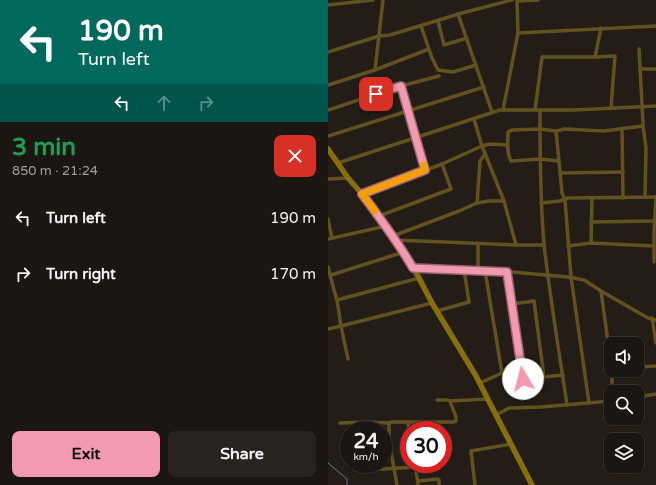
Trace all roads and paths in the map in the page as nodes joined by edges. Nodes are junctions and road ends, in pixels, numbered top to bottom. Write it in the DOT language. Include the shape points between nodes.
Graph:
graph roads {
  1 [pos="373,0"];
  2 [pos="383,0"];
  3 [pos="512,0"];
  4 [pos="538,0"];
  5 [pos="517,1"];
  6 [pos="328,4"];
  7 [pos="458,14"];
  8 [pos="438,20"];
  9 [pos="421,26"];
  10 [pos="656,26"];
  11 [pos="601,28"];
  12 [pos="518,33"];
  13 [pos="379,36"];
  14 [pos="467,38"];
  15 [pos="429,49"];
  16 [pos="639,49"];
  17 [pos="328,52"];
  18 [pos="595,56"];
  19 [pos="476,65"];
  20 [pos="640,69"];
  21 [pos="656,69"];
  22 [pos="375,70"];
  23 [pos="439,76"];
  24 [pos="328,85"];
  25 [pos="401,86"];
  26 [pos="484,87"];
  27 [pos="642,106"];
  28 [pos="656,106"];
  29 [pos="611,108"];
  30 [pos="328,110"];
  31 [pos="503,110"];
  32 [pos="535,110"];
  33 [pos="540,110"];
  34 [pos="408,111"];
  35 [pos="492,112"];
  36 [pos="474,118"];
  37 [pos="643,126"];
  38 [pos="540,129"];
  39 [pos="622,129"];
  40 [pos="556,131"];
  41 [pos="328,136"];
  42 [pos="416,138"];
  43 [pos="507,145"];
  44 [pos="482,146"];
  45 [pos="328,149"];
  46 [pos="485,154"];
  47 [pos="540,159"];
  48 [pos="559,161"];
  49 [pos="338,163"];
  50 [pos="442,164"];
  51 [pos="425,170"];
  52 [pos="622,172"];
  53 [pos="560,173"];
  54 [pos="348,178"];
  55 [pos="328,179"];
  56 [pos="362,194"];
  57 [pos="656,197"];
  58 [pos="592,198"];
  59 [pos="624,198"];
  60 [pos="645,198"];
  61 [pos="565,200"];
  62 [pos="504,201"];
  63 [pos="478,203"];
  64 [pos="541,203"];
  65 [pos="379,216"];
  66 [pos="328,219"];
  67 [pos="654,221"];
  68 [pos="591,222"];
  69 [pos="386,226"];
  70 [pos="330,238"];
  71 [pos="394,238"];
  72 [pos="655,241"];
  73 [pos="591,243"];
  74 [pos="478,244"];
  75 [pos="516,245"];
  76 [pos="544,245"];
  77 [pos="568,246"];
  78 [pos="654,246"];
  79 [pos="404,252"];
  80 [pos="654,262"];
  81 [pos="328,267"];
  82 [pos="413,268"];
  83 [pos="464,270"];
  84 [pos="478,271"];
  85 [pos="485,271"];
  86 [pos="507,272"];
  87 [pos="331,275"];
  88 [pos="548,275"];
  89 [pos="571,277"];
  90 [pos="419,278"];
  91 [pos="334,290"];
  92 [pos="328,291"];
  93 [pos="601,291"];
  94 [pos="338,300"];
  95 [pos="432,304"];
  96 [pos="512,304"];
  97 [pos="437,311"];
  98 [pos="652,318"];
  99 [pos="656,320"];
  100 [pos="341,326"];
  101 [pos="328,329"];
  102 [pos="607,337"];
  103 [pos="656,343"];
  104 [pos="348,359"];
  105 [pos="656,366"];
  106 [pos="644,367"];
  107 [pos="563,375"];
  108 [pos="544,377"];
  109 [pos="480,383"];
  110 [pos="656,394"];
  111 [pos="644,396"];
  112 [pos="488,399"];
  113 [pos="437,400"];
  114 [pos="450,401"];
  115 [pos="604,402"];
  116 [pos="589,403"];
  117 [pos="567,405"];
  118 [pos="496,416"];
  119 [pos="452,422"];
  120 [pos="511,444"];
  121 [pos="392,457"];
  122 [pos="400,467"];
  123 [pos="394,468"];
  124 [pos="416,473"];
  125 [pos="418,483"];
  126 [pos="397,485"];
  127 [pos="440,485"];
  128 [pos="475,485"];
  129 [pos="532,485"];
  1 -- 6 [label="street"];
  2 -- 13 [label="street"];
  3 -- 7 [label="street"];
  4 -- 5 [label="street"];
  5 -- 12 [label="street"];
  7 -- 8 [label="street"];
  7 -- 14 [label="street"];
  8 -- 9 [label="street"];
  8 -- 14 [label="street" via="444,45"];
  9 -- 13 [label="street"];
  9 -- 15 [label="street"];
  10 -- 11 [label="street"];
  11 -- 12 [label="street"];
  11 -- 18 [label="street"];
  12 -- 31 [label="street"];
  13 -- 17 [label="street"];
  13 -- 22 [label="street"];
  14 -- 19 [label="street"];
  15 -- 19 [label="street" via="438,70 453,72"];
  15 -- 22 [label="street"];
  16 -- 20 [label="street"];
  18 -- 29 [label="street" via="615,56"];
  18 -- 32 [label="street" via="542,57"];
  19 -- 26 [label="street"];
  20 -- 21 [label="street"];
  20 -- 27 [label="street"];
  22 -- 24 [label="street"];
  23 -- 25 [label="street"];
  25 -- 30 [label="street"];
  25 -- 34 [label="street"];
  26 -- 34 [label="street"];
  26 -- 35 [label="street"];
  27 -- 28 [label="street"];
  27 -- 29 [label="street"];
  27 -- 37 [label="street"];
  29 -- 33 [label="street"];
  31 -- 32 [label="street"];
  31 -- 35 [label="street"];
  32 -- 33 [label="street"];
  33 -- 38 [label="street"];
  34 -- 41 [label="street"];
  34 -- 42 [label="street"];
  35 -- 36 [label="street"];
  36 -- 42 [label="street"];
  36 -- 44 [label="street"];
  37 -- 39 [label="street"];
  37 -- 60 [label="street" via="646,148"];
  38 -- 40 [label="street"];
  38 -- 43 [label="street" via="512,130 508,132"];
  38 -- 47 [label="street"];
  39 -- 40 [label="street"];
  39 -- 52 [label="street"];
  40 -- 48 [label="street"];
  42 -- 49 [label="street"];
  42 -- 51 [label="street"];
  43 -- 44 [label="street"];
  43 -- 47 [label="street" via="511,161"];
  44 -- 46 [label="street"];
  44 -- 50 [label="street"];
  45 -- 49 [label="main road"];
  46 -- 62 [label="street"];
  46 -- 63 [label="street" via="480,160"];
  47 -- 48 [label="street"];
  47 -- 64 [label="street"];
  48 -- 53 [label="street"];
  49 -- 54 [label="main road"];
  50 -- 51 [label="street"];
  50 -- 65 [label="street" via="451,189"];
  51 -- 56 [label="street"];
  52 -- 53 [label="street"];
  52 -- 59 [label="street"];
  53 -- 61 [label="street"];
  54 -- 55 [label="street"];
  54 -- 56 [label="main road"];
  56 -- 65 [label="main road"];
  57 -- 60 [label="street"];
  57 -- 67 [label="street"];
  58 -- 59 [label="street"];
  58 -- 61 [label="street"];
  58 -- 68 [label="street"];
  59 -- 60 [label="street"];
  61 -- 64 [label="street"];
  61 -- 77 [label="street"];
  62 -- 63 [label="street"];
  62 -- 75 [label="street"];
  63 -- 71 [label="street"];
  64 -- 76 [label="street"];
  65 -- 69 [label="main road"];
  66 -- 70 [label="street"];
  67 -- 68 [label="street"];
  67 -- 72 [label="street"];
  68 -- 73 [label="street"];
  69 -- 70 [label="street"];
  69 -- 71 [label="main road"];
  71 -- 74 [label="street"];
  71 -- 79 [label="main road"];
  72 -- 78 [label="street"];
  73 -- 77 [label="street"];
  73 -- 78 [label="street"];
  74 -- 75 [label="street"];
  74 -- 84 [label="street"];
  75 -- 76 [label="street"];
  76 -- 88 [label="street"];
  77 -- 89 [label="street"];
  78 -- 80 [label="street"];
  79 -- 82 [label="main road"];
  79 -- 87 [label="street"];
  81 -- 87 [label="street"];
  82 -- 83 [label="street"];
  82 -- 90 [label="main road"];
  83 -- 84 [label="street"];
  83 -- 97 [label="street" via="469,302"];
  84 -- 85 [label="street"];
  85 -- 86 [label="street"];
  85 -- 109 [label="street" via="502,373"];
  86 -- 88 [label="street"];
  86 -- 96 [label="street"];
  87 -- 91 [label="street"];
  88 -- 89 [label="street"];
  88 -- 107 [label="street"];
  89 -- 93 [label="street" via="584,280"];
  89 -- 116 [label="street"];
  90 -- 94 [label="street"];
  90 -- 95 [label="main road"];
  91 -- 92 [label="street"];
  91 -- 94 [label="street"];
  93 -- 98 [label="street"];
  93 -- 102 [label="street"];
  94 -- 100 [label="street"];
  95 -- 97 [label="main road"];
  95 -- 100 [label="street"];
  96 -- 108 [label="street" via="523,379"];
  96 -- 108 [label="street" via="534,301"];
  97 -- 109 [label="main road"];
  98 -- 99 [label="street"];
  98 -- 103 [label="street"];
  100 -- 101 [label="street"];
  100 -- 104 [label="street"];
  105 -- 106 [label="street"];
  107 -- 108 [label="street"];
  107 -- 117 [label="street"];
  109 -- 112 [label="main road"];
  110 -- 111 [label="street"];
  112 -- 114 [label="street"];
  112 -- 118 [label="main road"];
  113 -- 114 [label="street"];
  114 -- 119 [label="street" via="456,417 456,421"];
  115 -- 116 [label="street"];
  116 -- 117 [label="street"];
  117 -- 118 [label="street" via="509,408"];
  118 -- 120 [label="main road"];
  120 -- 128 [label="street" via="471,451"];
  120 -- 129 [label="main road"];
  121 -- 123 [label="street"];
  122 -- 123 [label="street"];
  123 -- 126 [label="street"];
  124 -- 125 [label="street"];
  125 -- 127 [label="street" via="438,480"];
}
